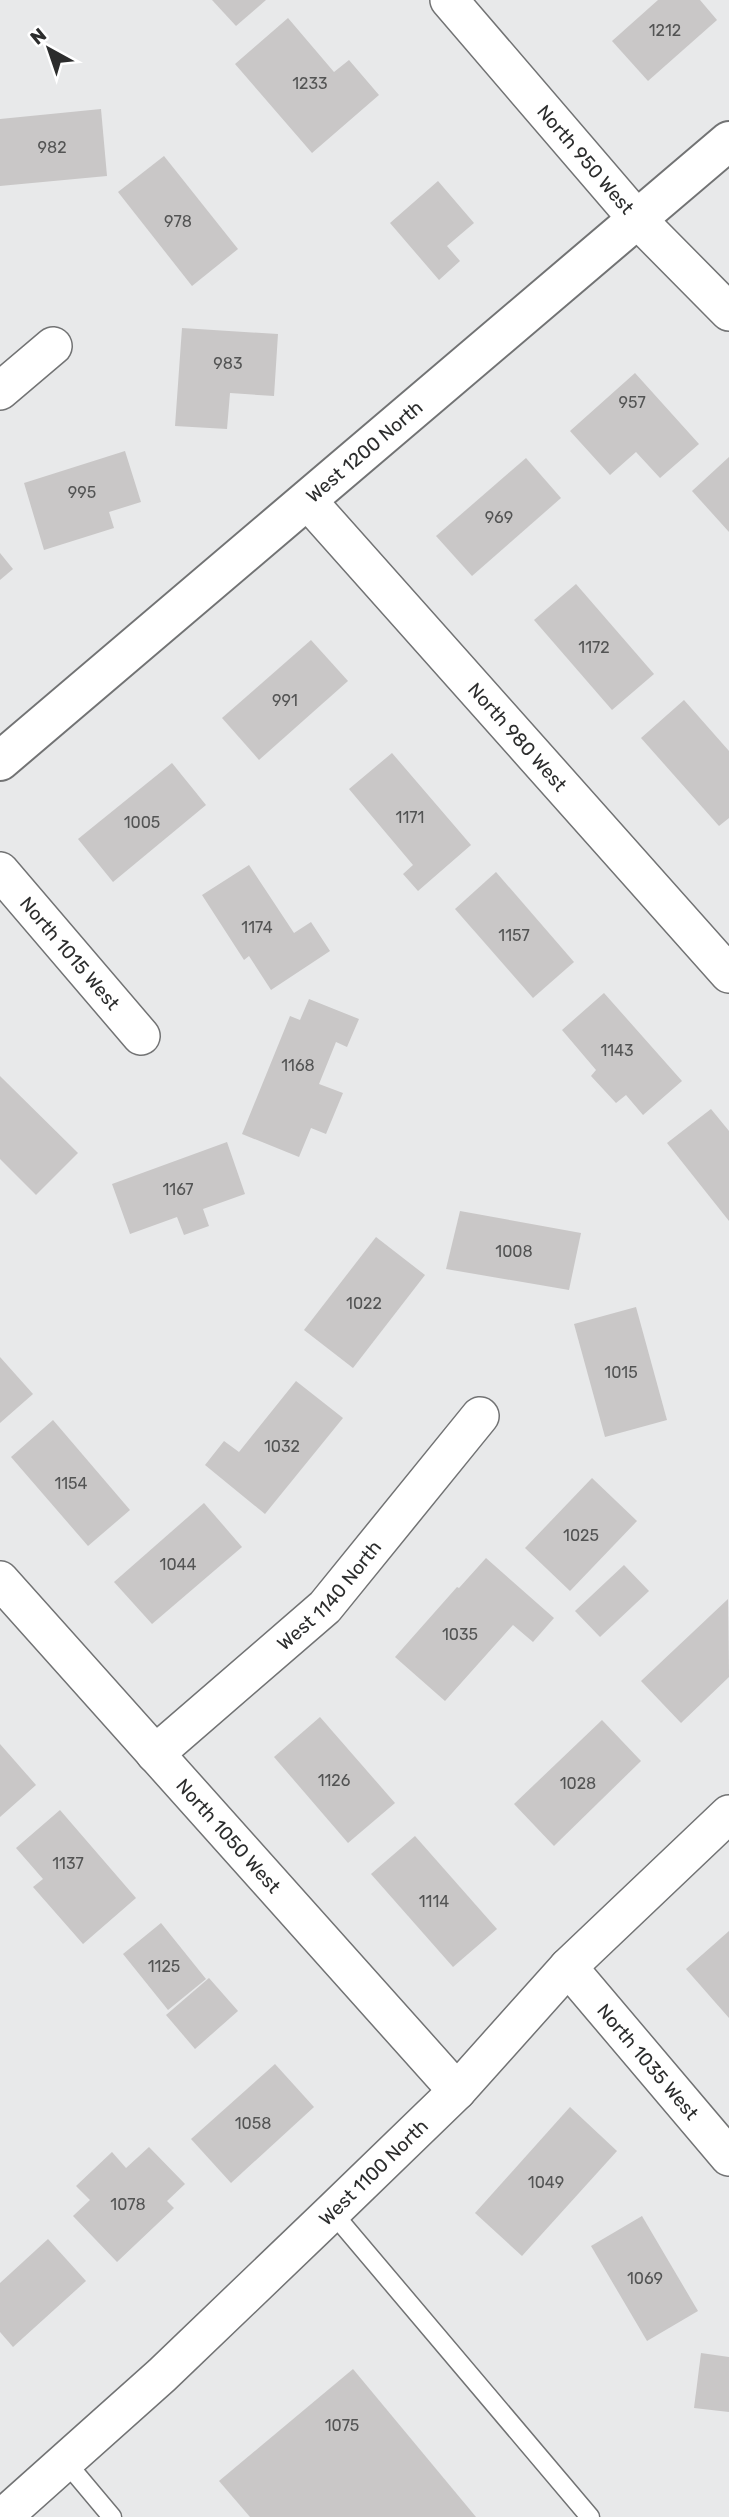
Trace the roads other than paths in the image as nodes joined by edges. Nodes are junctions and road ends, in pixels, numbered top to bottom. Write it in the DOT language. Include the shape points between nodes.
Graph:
graph roads {
  1 [pos="449,0"];
  2 [pos="729,141"];
  3 [pos="637,219"];
  4 [pos="729,313"];
  5 [pos="53,346"];
  6 [pos="0,391"];
  7 [pos="307,500"];
  8 [pos="0,761"];
  9 [pos="0,871"];
  10 [pos="729,974"];
  11 [pos="141,1036"];
  12 [pos="480,1416"];
  13 [pos="0,1580"];
  14 [pos="155,1754"];
  15 [pos="729,1814"];
  16 [pos="568,1967"];
  17 [pos="457,2091"];
  18 [pos="729,2157"];
  19 [pos="332,2212"];
  20 [pos="65,2461"];
  21 [pos="3,2517"];
  22 [pos="112,2517"];
  23 [pos="590,2517"];
  1 -- 3 [label="street, North 950 West"];
  2 -- 3 [label="street, West 1200 North"];
  3 -- 4 [label="street, North 950 West"];
  3 -- 7 [label="street, West 1200 North"];
  5 -- 6 [label="street"];
  7 -- 8 [label="street, West 1200 North"];
  7 -- 10 [label="street, North 980 West"];
  9 -- 11 [label="street, North 1015 West"];
  12 -- 14 [label="street, West 1140 North" via="326,1607"];
  13 -- 14 [label="street, North 1050 West"];
  14 -- 17 [label="street, North 1050 West"];
  15 -- 16 [label="street, West 1100 North"];
  16 -- 17 [label="street, West 1100 North"];
  16 -- 18 [label="street, North 1035 West"];
  17 -- 19 [label="street, West 1100 North"];
  19 -- 20 [label="street, West 1100 North"];
  19 -- 23 [label="lane"];
  20 -- 21 [label="street, West 1100 North"];
  20 -- 22 [label="lane"];
}
